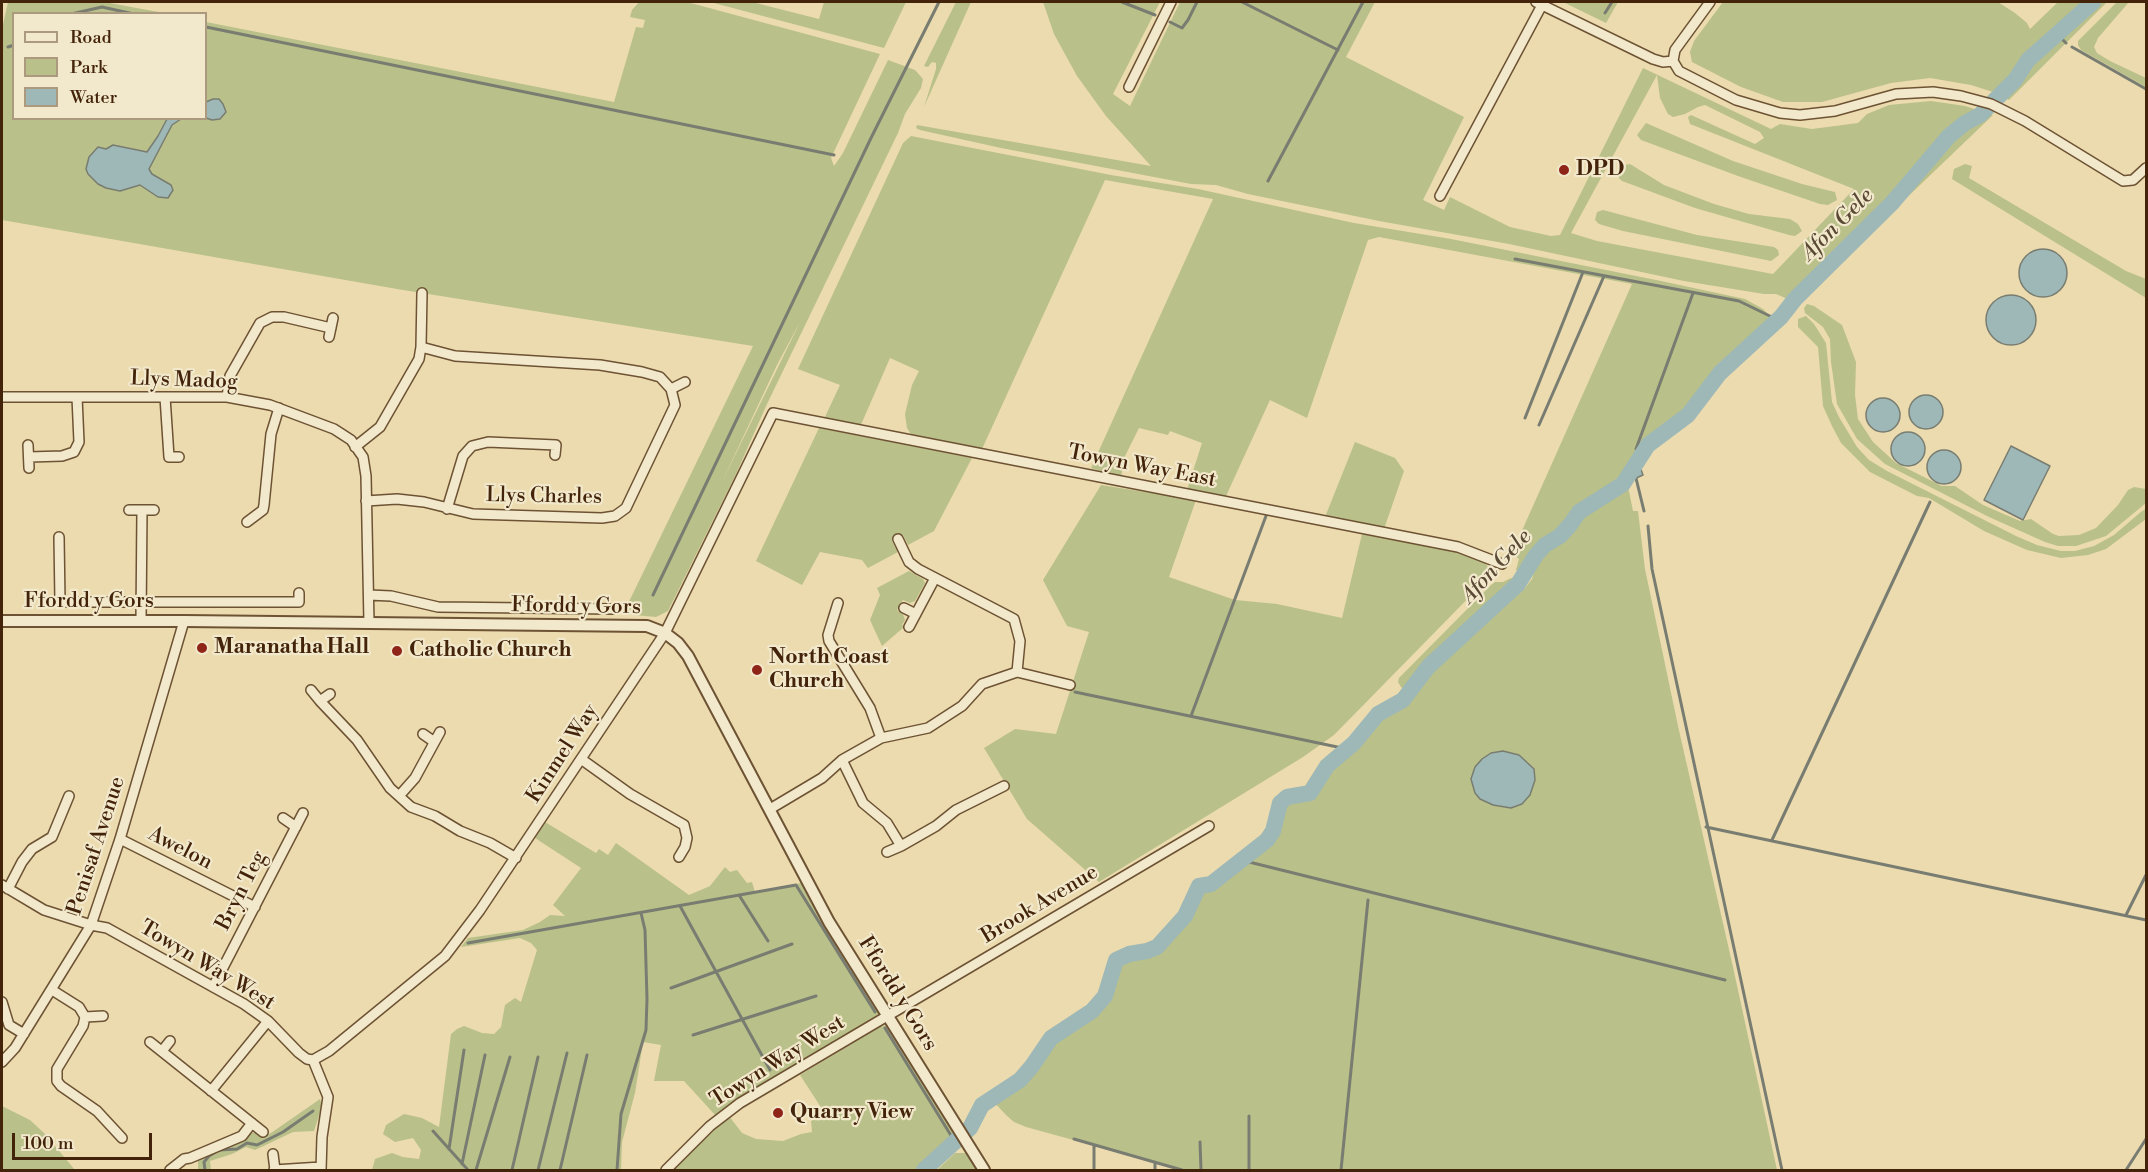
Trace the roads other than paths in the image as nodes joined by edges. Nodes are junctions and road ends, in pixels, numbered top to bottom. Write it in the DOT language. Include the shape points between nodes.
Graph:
graph roads {
  1 [pos="1171,2"];
  2 [pos="1710,2"];
  3 [pos="1539,3"];
  4 [pos="1672,61"];
  5 [pos="1129,87"];
  6 [pos="2146,168"];
  7 [pos="1440,196"];
  8 [pos="422,293"];
  9 [pos="331,328"];
  10 [pos="421,347"];
  11 [pos="684,382"];
  12 [pos="671,389"];
  13 [pos="2,397"];
  14 [pos="77,397"];
  15 [pos="165,397"];
  16 [pos="227,397"];
  17 [pos="279,408"];
  18 [pos="773,413"];
  19 [pos="28,445"];
  20 [pos="356,447"];
  21 [pos="555,455"];
  22 [pos="29,457"];
  23 [pos="179,457"];
  24 [pos="29,468"];
  25 [pos="366,501"];
  26 [pos="264,505"];
  27 [pos="447,508"];
  28 [pos="129,510"];
  29 [pos="142,510"];
  30 [pos="154,510"];
  31 [pos="274,510"];
  32 [pos="247,522"];
  33 [pos="59,537"];
  34 [pos="898,539"];
  35 [pos="1502,564"];
  36 [pos="935,578"];
  37 [pos="299,593"];
  38 [pos="369,596"];
  39 [pos="141,602"];
  40 [pos="837,603"];
  41 [pos="904,608"];
  42 [pos="614,609"];
  43 [pos="916,614"];
  44 [pos="833,618"];
  45 [pos="2,621"];
  46 [pos="141,621"];
  47 [pos="184,621"];
  48 [pos="844,621"];
  49 [pos="369,623"];
  50 [pos="909,627"];
  51 [pos="665,633"];
  52 [pos="1017,672"];
  53 [pos="1070,685"];
  54 [pos="311,690"];
  55 [pos="330,694"];
  56 [pos="320,701"];
  57 [pos="440,732"];
  58 [pos="423,734"];
  59 [pos="881,738"];
  60 [pos="434,741"];
  61 [pos="581,759"];
  62 [pos="842,760"];
  63 [pos="1004,786"];
  64 [pos="988,794"];
  65 [pos="69,796"];
  66 [pos="399,796"];
  67 [pos="993,804"];
  68 [pos="770,809"];
  69 [pos="303,813"];
  70 [pos="283,818"];
  71 [pos="1209,826"];
  72 [pos="296,827"];
  73 [pos="120,839"];
  74 [pos="901,846"];
  75 [pos="887,852"];
  76 [pos="679,857"];
  77 [pos="516,858"];
  78 [pos="5,887"];
  79 [pos="255,907"];
  80 [pos="91,925"];
  81 [pos="213,987"];
  82 [pos="52,990"];
  83 [pos="2,1002"];
  84 [pos="104,1016"];
  85 [pos="889,1016"];
  86 [pos="85,1017"];
  87 [pos="268,1021"];
  88 [pos="24,1034"];
  89 [pos="170,1041"];
  90 [pos="150,1042"];
  91 [pos="162,1052"];
  92 [pos="313,1060"];
  93 [pos="2,1062"];
  94 [pos="211,1091"];
  95 [pos="252,1123"];
  96 [pos="263,1132"];
  97 [pos="122,1138"];
  98 [pos="273,1154"];
  99 [pos="321,1169"];
  100 [pos="170,1170"];
  101 [pos="274,1170"];
  102 [pos="666,1170"];
  103 [pos="984,1170"];
  1 -- 5 [label="street"];
  2 -- 4 [label="street" via="1675,50"];
  3 -- 4 [label="street" via="1653,59"];
  3 -- 7 [label="street"];
  4 -- 6 [label="street" via="1679,71 1719,92 1780,113 1835,111 1896,94 1933,92 1978,100 2025,121 2123,181 2133,180"];
  8 -- 10 [label="street"];
  9 -- 16 [label="street" via="284,317 260,323 230,376"];
  10 -- 12 [label="street" via="455,356 632,370 660,377"];
  10 -- 20 [label="street" via="419,359 380,427"];
  11 -- 12 [label="street"];
  12 -- 27 [label="street, Llys Charles" via="675,405 626,508 615,516 473,514"];
  13 -- 14 [label="street, Llys Madog"];
  14 -- 15 [label="street, Llys Madog"];
  14 -- 22 [label="street" via="79,442 74,452"];
  15 -- 16 [label="street, Llys Madog"];
  15 -- 23 [label="street" via="169,457"];
  16 -- 17 [label="street, Llys Madog"];
  17 -- 20 [label="street, Llys Madog" via="334,429"];
  17 -- 26 [label="street" via="271,434"];
  18 -- 35 [label="street, Towyn Way East" via="1458,547"];
  18 -- 51 [label="street, Kinmel Way"];
  19 -- 22 [label="street"];
  20 -- 25 [label="street" via="363,457"];
  21 -- 27 [label="street" via="556,445 488,442 472,446 463,456"];
  22 -- 24 [label="street"];
  25 -- 27 [label="street, Llys Charles" via="397,499"];
  25 -- 38 [label="street"];
  26 -- 31 [label="street"];
  26 -- 32 [label="street"];
  28 -- 29 [label="street"];
  29 -- 30 [label="street"];
  29 -- 39 [label="street"];
  33 -- 39 [label="street" via="60,602"];
  34 -- 36 [label="street" via="909,562"];
  36 -- 43 [label="street"];
  36 -- 52 [label="street" via="1014,619 1020,641"];
  37 -- 39 [label="street" via="299,602"];
  38 -- 42 [label="street" via="391,596 438,607"];
  38 -- 49 [label="street"];
  39 -- 46 [label="street"];
  40 -- 44 [label="street"];
  41 -- 43 [label="street"];
  43 -- 50 [label="street"];
  44 -- 48 [label="street"];
  44 -- 59 [label="street" via="829,641 870,708"];
  45 -- 46 [label="street, Ffordd y Gors"];
  46 -- 47 [label="street, Ffordd y Gors"];
  47 -- 49 [label="street, Ffordd y Gors"];
  47 -- 73 [label="street, Penisaf Avenue"];
  49 -- 51 [label="street, Ffordd y Gors" via="647,626"];
  51 -- 61 [label="street, Kinmel Way"];
  51 -- 68 [label="street, Ffordd y Gors" via="688,656"];
  52 -- 53 [label="street"];
  52 -- 59 [label="street" via="982,684 962,706 928,728"];
  54 -- 56 [label="street"];
  55 -- 56 [label="street"];
  56 -- 66 [label="street" via="357,740"];
  57 -- 60 [label="street"];
  58 -- 60 [label="street"];
  59 -- 62 [label="street"];
  60 -- 66 [label="street" via="415,778"];
  61 -- 76 [label="street" via="630,794 684,825 687,838"];
  61 -- 77 [label="street, Kinmel Way"];
  62 -- 68 [label="street" via="822,778"];
  62 -- 74 [label="street" via="863,803 887,823"];
  63 -- 64 [label="street"];
  64 -- 67 [label="street"];
  64 -- 74 [label="street"];
  65 -- 78 [label="street" via="52,837 32,849"];
  66 -- 77 [label="street" via="411,807"];
  68 -- 85 [label="street, Ffordd y Gors" via="824,913"];
  69 -- 72 [label="street, Bryn Teg"];
  70 -- 72 [label="street"];
  71 -- 85 [label="street, Brook Avenue"];
  72 -- 79 [label="street, Bryn Teg"];
  73 -- 79 [label="street, Awelon"];
  73 -- 80 [label="street, Penisaf Avenue"];
  74 -- 75 [label="street"];
  77 -- 92 [label="street, Kinmel Way" via="445,956 329,1052"];
  78 -- 80 [label="street, Towyn Way West" via="44,910"];
  79 -- 81 [label="street, Bryn Teg"];
  80 -- 81 [label="street, Towyn Way West" via="107,928"];
  80 -- 82 [label="street, Penisaf Avenue"];
  81 -- 87 [label="street, Towyn Way West"];
  82 -- 86 [label="street" via="79,1007"];
  82 -- 88 [label="street, Penisaf Avenue"];
  83 -- 88 [label="street" via="9,1025"];
  84 -- 86 [label="street"];
  85 -- 102 [label="street, Towyn Way West" via="740,1103 710,1126"];
  85 -- 103 [label="street, Ffordd y Gors"];
  86 -- 97 [label="street" via="57,1069 57,1081 97,1111"];
  87 -- 92 [label="street, Towyn Way West" via="299,1053"];
  87 -- 94 [label="street"];
  88 -- 93 [label="street, Penisaf Avenue"];
  89 -- 91 [label="street"];
  90 -- 91 [label="street"];
  91 -- 94 [label="street"];
  92 -- 99 [label="street" via="328,1097"];
  94 -- 95 [label="street"];
  95 -- 96 [label="street"];
  95 -- 100 [label="street" via="242,1136 184,1159"];
  98 -- 101 [label="street"];
  99 -- 101 [label="street"];
}
